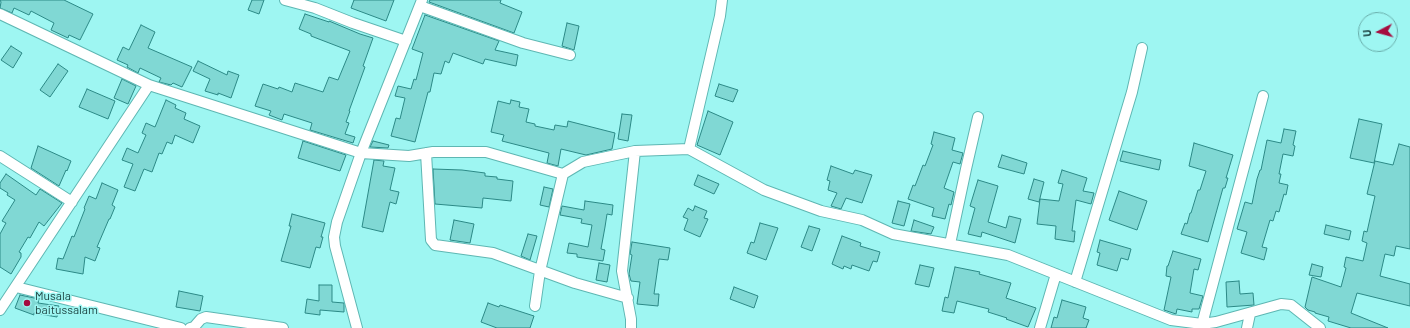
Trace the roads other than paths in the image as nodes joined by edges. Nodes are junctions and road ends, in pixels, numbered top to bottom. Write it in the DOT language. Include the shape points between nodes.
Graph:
graph roads {
  1 [pos="285,0"];
  2 [pos="722,0"];
  3 [pos="421,3"];
  4 [pos="0,14"];
  5 [pos="406,41"];
  6 [pos="1142,48"];
  7 [pos="570,55"];
  8 [pos="150,84"];
  9 [pos="1263,96"];
  10 [pos="978,117"];
  11 [pos="689,149"];
  12 [pos="635,151"];
  13 [pos="361,153"];
  14 [pos="426,153"];
  15 [pos="0,156"];
  16 [pos="563,174"];
  17 [pos="72,202"];
  18 [pos="950,244"];
  19 [pos="540,271"];
  20 [pos="1056,274"];
  21 [pos="1075,282"];
  22 [pos="16,287"];
  23 [pos="628,298"];
  24 [pos="534,306"];
  25 [pos="0,310"];
  26 [pos="1250,314"];
  27 [pos="1201,326"];
  28 [pos="1318,327"];
  29 [pos="181,328"];
  30 [pos="190,328"];
  31 [pos="283,328"];
  32 [pos="357,328"];
  33 [pos="630,328"];
  34 [pos="1040,328"];
  35 [pos="1247,328"];
  1 -- 5 [label="street" via="315,8"];
  2 -- 11 [label="street"];
  3 -- 5 [label="street"];
  3 -- 7 [label="street" via="523,43"];
  4 -- 8 [label="street"];
  5 -- 13 [label="street"];
  6 -- 21 [label="street" via="1132,92"];
  8 -- 13 [label="street"];
  8 -- 17 [label="street"];
  9 -- 27 [label="street"];
  10 -- 18 [label="street"];
  11 -- 12 [label="street"];
  11 -- 18 [label="street" via="764,190 821,211 862,220 893,234"];
  12 -- 16 [label="street" via="583,162"];
  12 -- 23 [label="street" via="622,271"];
  13 -- 14 [label="street" via="409,156"];
  13 -- 32 [label="street" via="334,237"];
  14 -- 16 [label="street" via="486,152"];
  14 -- 19 [label="street" via="431,240 434,245 493,253"];
  15 -- 17 [label="street"];
  16 -- 19 [label="street"];
  17 -- 22 [label="street"];
  18 -- 20 [label="street" via="1008,255"];
  19 -- 23 [label="street"];
  19 -- 24 [label="street"];
  20 -- 21 [label="street"];
  20 -- 34 [label="street"];
  21 -- 27 [label="street" via="1171,320"];
  22 -- 25 [label="street"];
  22 -- 29 [label="street"];
  23 -- 33 [label="street" via="632,319"];
  26 -- 27 [label="street"];
  26 -- 28 [label="street" via="1281,304 1291,305"];
  26 -- 35 [label="street"];
  30 -- 31 [label="street" via="206,317"];
}
